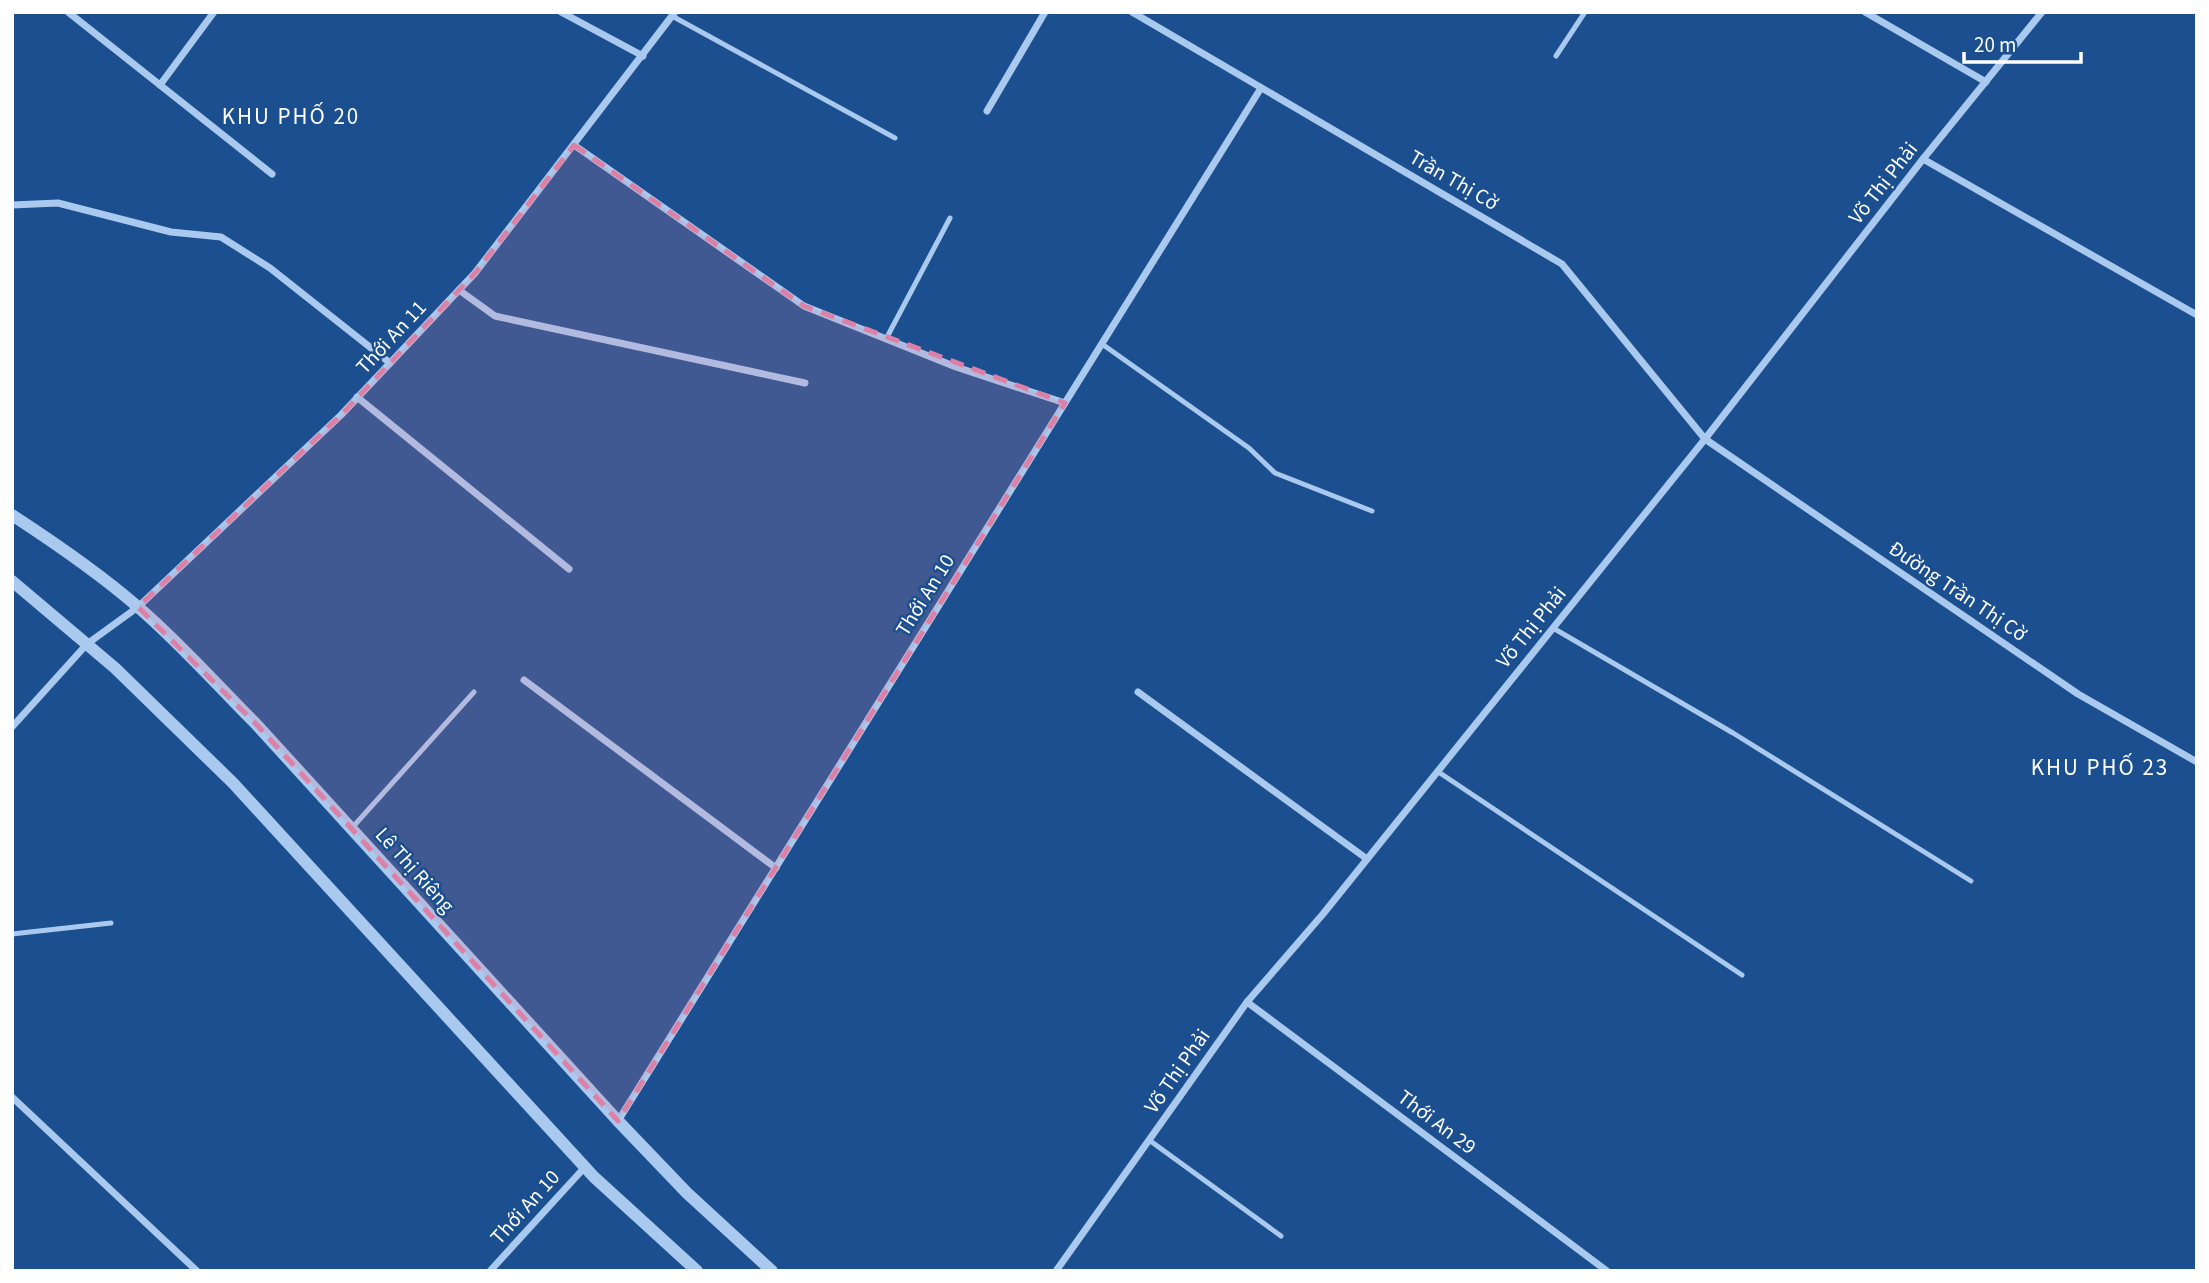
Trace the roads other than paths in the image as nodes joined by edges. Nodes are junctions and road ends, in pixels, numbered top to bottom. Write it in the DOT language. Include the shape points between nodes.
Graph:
graph roads {
  1 [pos="68,12"];
  2 [pos="214,12"];
  3 [pos="561,12"];
  4 [pos="1045,12"];
  5 [pos="1132,12"];
  6 [pos="1585,12"];
  7 [pos="1865,12"];
  8 [pos="2042,12"];
  9 [pos="674,14"];
  10 [pos="643,56"];
  11 [pos="1556,57"];
  12 [pos="1986,82"];
  13 [pos="160,85"];
  14 [pos="1261,88"];
  15 [pos="987,111"];
  16 [pos="895,138"];
  17 [pos="574,145"];
  18 [pos="1923,159"];
  19 [pos="272,174"];
  20 [pos="12,205"];
  21 [pos="950,218"];
  22 [pos="459,290"];
  23 [pos="2197,315"];
  24 [pos="886,339"];
  25 [pos="1101,344"];
  26 [pos="390,363"];
  27 [pos="805,383"];
  28 [pos="357,397"];
  29 [pos="1065,403"];
  30 [pos="1705,439"];
  31 [pos="1373,512"];
  32 [pos="12,516"];
  33 [pos="569,569"];
  34 [pos="12,581"];
  35 [pos="138,607"];
  36 [pos="1553,628"];
  37 [pos="87,644"];
  38 [pos="524,680"];
  39 [pos="474,692"];
  40 [pos="1138,692"];
  41 [pos="12,727"];
  42 [pos="2197,762"];
  43 [pos="1437,771"];
  44 [pos="351,828"];
  45 [pos="1367,859"];
  46 [pos="776,868"];
  47 [pos="1971,881"];
  48 [pos="111,923"];
  49 [pos="12,934"];
  50 [pos="1742,975"];
  51 [pos="1247,1002"];
  52 [pos="12,1097"];
  53 [pos="618,1121"];
  54 [pos="1149,1140"];
  55 [pos="585,1167"];
  56 [pos="1281,1236"];
  57 [pos="197,1271"];
  58 [pos="490,1271"];
  59 [pos="697,1271"];
  60 [pos="772,1271"];
  61 [pos="1056,1271"];
  62 [pos="1607,1271"];
  1 -- 13 [label="street"];
  2 -- 13 [label="street"];
  3 -- 10 [label="street"];
  4 -- 15 [label="street"];
  5 -- 14 [label="street, Trần Thị Cờ"];
  6 -- 11 [label="lane"];
  7 -- 12 [label="street"];
  8 -- 12 [label="street, Võ Thị Phải"];
  9 -- 10 [label="street, Thới An 11"];
  9 -- 16 [label="lane"];
  10 -- 17 [label="street, Thới An 11"];
  12 -- 18 [label="street, Võ Thị Phải"];
  13 -- 19 [label="street"];
  14 -- 25 [label="street, Thới An 10"];
  14 -- 30 [label="street, Trần Thị Cờ" via="1562,264"];
  17 -- 22 [label="street, Thới An 11"];
  17 -- 24 [label="street" via="804,306"];
  18 -- 23 [label="street"];
  18 -- 30 [label="street, Võ Thị Phải"];
  20 -- 26 [label="street" via="58,203 171,232 221,237 270,268"];
  21 -- 24 [label="lane"];
  22 -- 26 [label="street, Thới An 11"];
  22 -- 27 [label="street" via="495,316"];
  24 -- 29 [label="street"];
  25 -- 29 [label="street, Thới An 10"];
  25 -- 31 [label="lane" via="1249,448 1275,473"];
  26 -- 28 [label="street, Thới An 11"];
  28 -- 33 [label="street"];
  28 -- 35 [label="street, Thới An 11"];
  29 -- 46 [label="street, Thới An 10"];
  30 -- 36 [label="street, Võ Thị Phải"];
  30 -- 42 [label="street, Đường Trần Thị Cờ" via="2078,694"];
  32 -- 35 [label="street, Lê Thị Riêng"];
  34 -- 37 [label="street"];
  35 -- 37 [label="street, Thới An 11"];
  35 -- 44 [label="street, Lê Thị Riêng" via="256,724"];
  36 -- 43 [label="street, Võ Thị Phải"];
  36 -- 47 [label="lane"];
  37 -- 41 [label="street, Thới An 11"];
  37 -- 55 [label="street" via="233,783"];
  38 -- 46 [label="street"];
  39 -- 44 [label="lane"];
  40 -- 45 [label="street"];
  43 -- 45 [label="street, Võ Thị Phải"];
  43 -- 50 [label="lane"];
  44 -- 53 [label="street, Lê Thị Riêng"];
  45 -- 51 [label="street, Võ Thị Phải"];
  46 -- 53 [label="street, Thới An 10"];
  48 -- 49 [label="lane"];
  51 -- 54 [label="street, Võ Thị Phải"];
  51 -- 62 [label="street, Thới An 29"];
  52 -- 57 [label="street"];
  53 -- 60 [label="street, Lê Thị Riêng"];
  54 -- 56 [label="lane"];
  54 -- 61 [label="street, Võ Thị Phải"];
  55 -- 58 [label="street, Thới An 10"];
  55 -- 59 [label="street"];
}
